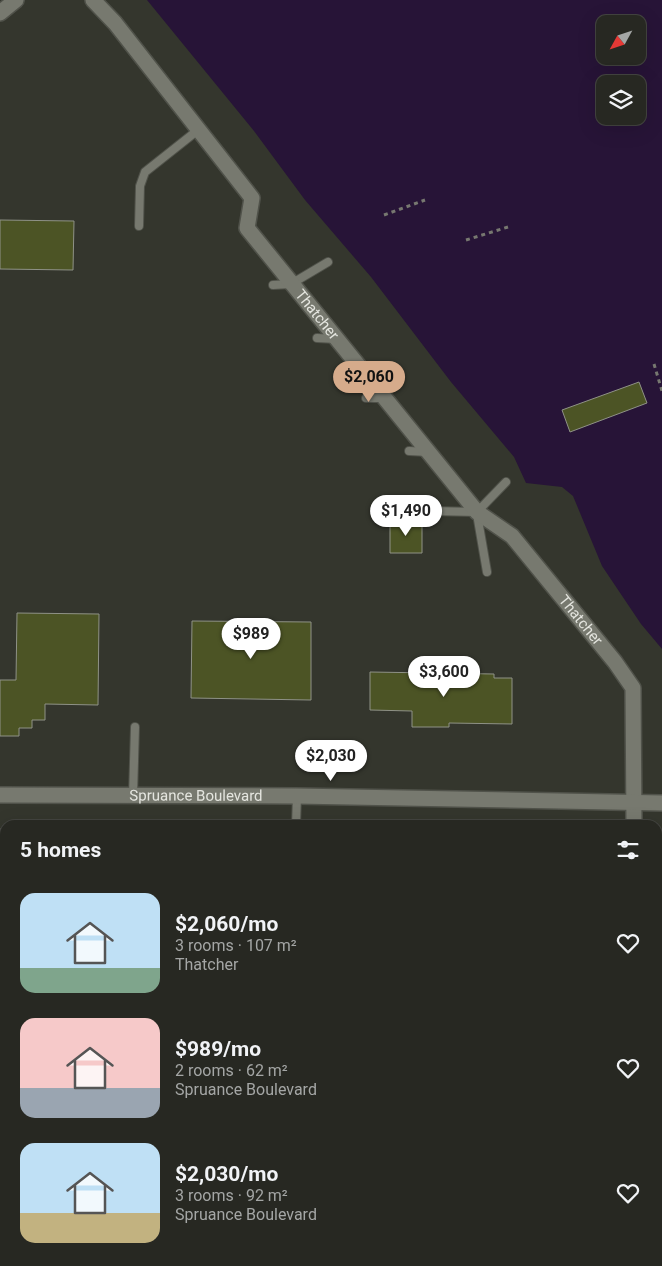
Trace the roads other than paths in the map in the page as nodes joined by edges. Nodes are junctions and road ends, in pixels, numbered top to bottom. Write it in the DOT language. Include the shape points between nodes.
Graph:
graph roads {
  1 [pos="16,0"];
  2 [pos="93,0"];
  3 [pos="0,13"];
  4 [pos="198,130"];
  5 [pos="139,226"];
  6 [pos="328,262"];
  7 [pos="292,284"];
  8 [pos="273,285"];
  9 [pos="317,338"];
  10 [pos="336,339"];
  11 [pos="366,398"];
  12 [pos="384,398"];
  13 [pos="410,451"];
  14 [pos="428,452"];
  15 [pos="506,482"];
  16 [pos="431,511"];
  17 [pos="477,512"];
  18 [pos="487,572"];
  19 [pos="135,727"];
  20 [pos="0,795"];
  21 [pos="133,796"];
  22 [pos="297,796"];
  23 [pos="634,802"];
  24 [pos="662,803"];
  25 [pos="296,820"];
  26 [pos="634,820"];
  1 -- 3 [label="street"];
  2 -- 4 [label="street, Thatcher" via="115,23"];
  4 -- 5 [label="lane" via="145,172 140,186"];
  4 -- 7 [label="street, Thatcher" via="252,198 247,228"];
  6 -- 7 [label="lane"];
  7 -- 8 [label="lane"];
  7 -- 10 [label="street, Thatcher"];
  9 -- 10 [label="lane"];
  10 -- 12 [label="street, Thatcher"];
  11 -- 12 [label="lane"];
  12 -- 14 [label="street, Thatcher"];
  13 -- 14 [label="lane"];
  14 -- 17 [label="street, Thatcher"];
  15 -- 17 [label="lane"];
  16 -- 17 [label="lane"];
  17 -- 18 [label="lane"];
  17 -- 23 [label="street, Thatcher" via="512,536 633,688"];
  19 -- 21 [label="lane"];
  20 -- 21 [label="street, Spruance Boulevard"];
  21 -- 22 [label="street, Spruance Boulevard"];
  22 -- 23 [label="street, Spruance Boulevard"];
  22 -- 25 [label="lane"];
  23 -- 24 [label="street, Spruance Boulevard"];
  23 -- 26 [label="street, Thatcher"];
}
